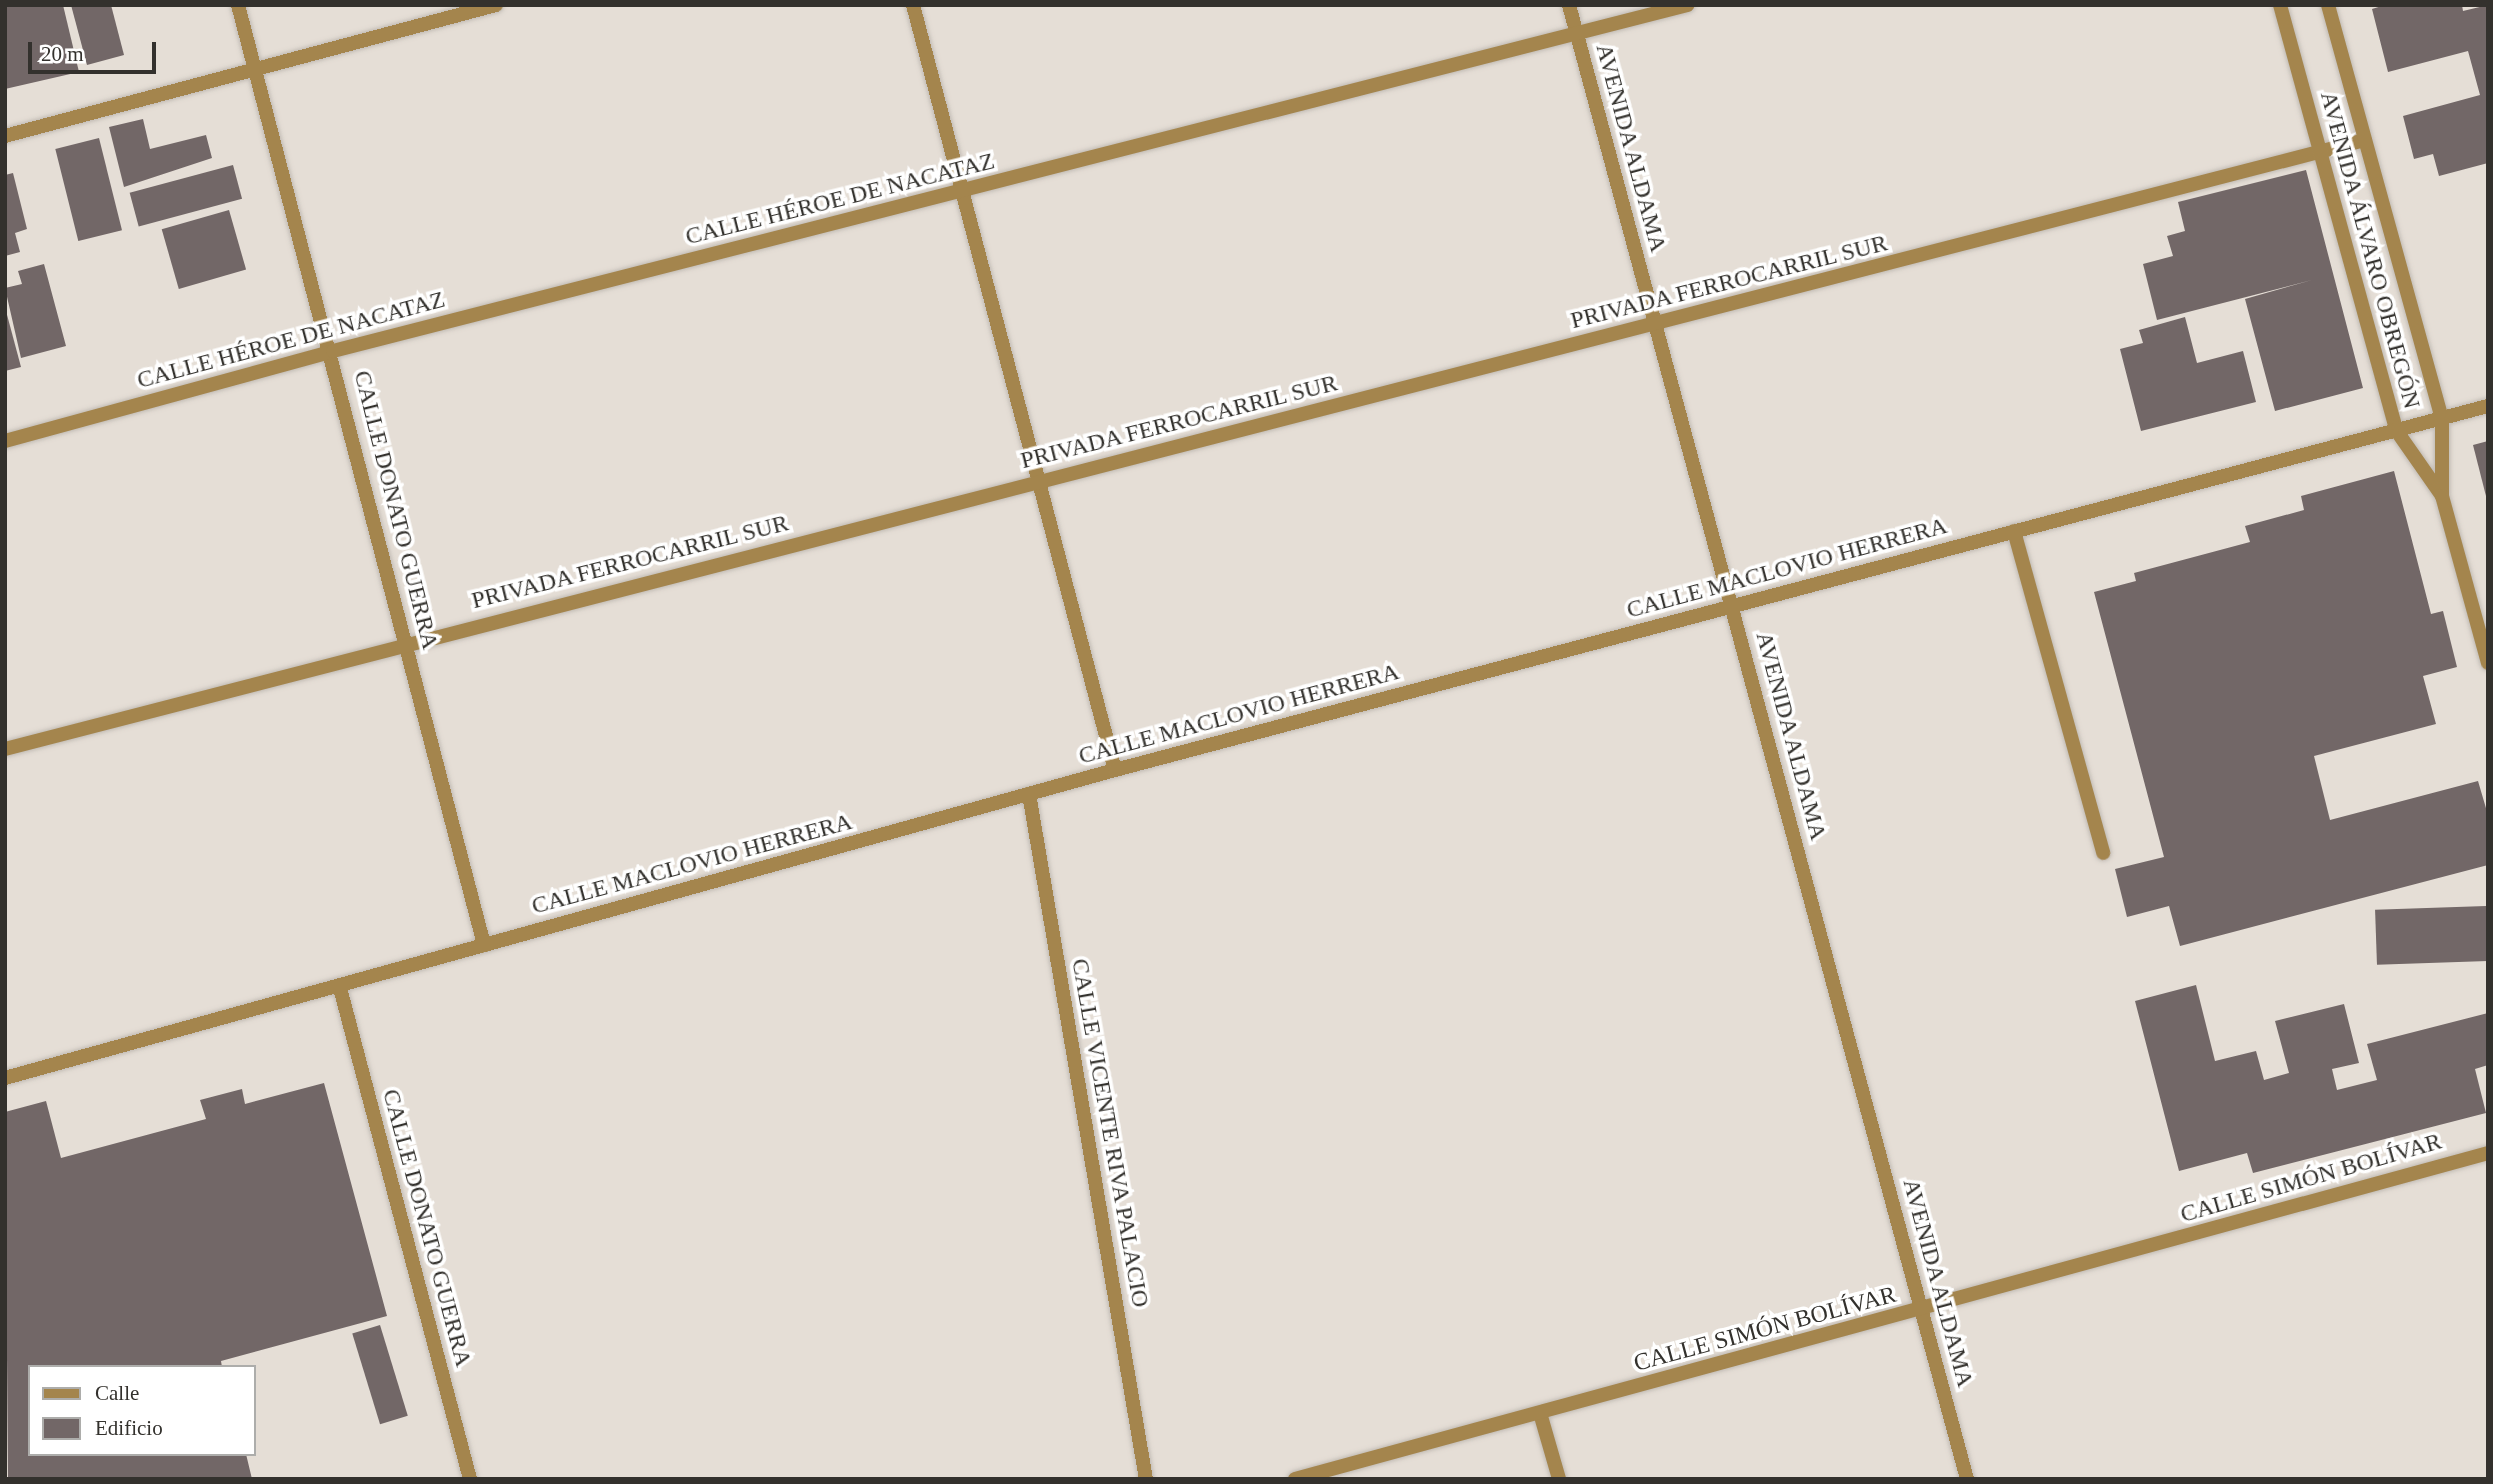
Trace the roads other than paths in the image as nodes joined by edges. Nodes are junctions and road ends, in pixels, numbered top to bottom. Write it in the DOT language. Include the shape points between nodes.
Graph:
graph roads {
  1 [pos="238,5"];
  2 [pos="496,5"];
  3 [pos="913,5"];
  4 [pos="1569,5"];
  5 [pos="1687,5"];
  6 [pos="2280,5"];
  7 [pos="2328,5"];
  8 [pos="1577,33"];
  9 [pos="255,70"];
  10 [pos="5,136"];
  11 [pos="2365,141"];
  12 [pos="2319,152"];
  13 [pos="962,192"];
  14 [pos="1656,325"];
  15 [pos="332,351"];
  16 [pos="2488,405"];
  17 [pos="2442,418"];
  18 [pos="2396,430"];
  19 [pos="5,441"];
  20 [pos="1040,481"];
  21 [pos="2442,496"];
  22 [pos="2014,531"];
  23 [pos="1732,606"];
  24 [pos="405,642"];
  25 [pos="2488,663"];
  26 [pos="5,749"];
  27 [pos="1115,770"];
  28 [pos="1029,794"];
  29 [pos="2103,853"];
  30 [pos="484,945"];
  31 [pos="340,988"];
  32 [pos="5,1079"];
  33 [pos="2488,1153"];
  34 [pos="1922,1310"];
  35 [pos="1540,1413"];
  36 [pos="470,1479"];
  37 [pos="1146,1479"];
  38 [pos="1295,1479"];
  39 [pos="1559,1479"];
  40 [pos="1967,1479"];
  1 -- 9 [label="street, CALLE DONATO GUERRA"];
  2 -- 9 [label="street"];
  3 -- 13 [label="street"];
  4 -- 8 [label="street, AVENIDA ALDAMA"];
  5 -- 8 [label="street, CALLE HÉROE DE NACATAZ"];
  6 -- 12 [label="street, AVENIDA ÁLVARO OBREGÓN"];
  7 -- 11 [label="street, AVENIDA ÁLVARO OBREGÓN"];
  8 -- 13 [label="street, CALLE HÉROE DE NACATAZ"];
  8 -- 14 [label="street, AVENIDA ALDAMA"];
  9 -- 10 [label="street"];
  9 -- 15 [label="street, CALLE DONATO GUERRA"];
  11 -- 12 [label="street, PRIVADA FERROCARRIL SUR"];
  11 -- 17 [label="street, AVENIDA ÁLVARO OBREGÓN"];
  12 -- 14 [label="street, PRIVADA FERROCARRIL SUR"];
  12 -- 18 [label="street, AVENIDA ÁLVARO OBREGÓN"];
  13 -- 15 [label="street, CALLE HÉROE DE NACATAZ"];
  13 -- 20 [label="street"];
  14 -- 20 [label="street, PRIVADA FERROCARRIL SUR"];
  14 -- 23 [label="street, AVENIDA ALDAMA"];
  15 -- 19 [label="street, CALLE HÉROE DE NACATAZ"];
  15 -- 24 [label="street, CALLE DONATO GUERRA"];
  16 -- 17 [label="street, CALLE MACLOVIO HERRERA"];
  17 -- 18 [label="street, CALLE MACLOVIO HERRERA"];
  17 -- 21 [label="street, AVENIDA ÁLVARO OBREGÓN"];
  18 -- 21 [label="street, AVENIDA ÁLVARO OBREGÓN"];
  18 -- 22 [label="street, CALLE MACLOVIO HERRERA"];
  20 -- 24 [label="street, PRIVADA FERROCARRIL SUR"];
  20 -- 27 [label="street"];
  21 -- 25 [label="street, AVENIDA ÁLVARO OBREGÓN"];
  22 -- 23 [label="street, CALLE MACLOVIO HERRERA"];
  22 -- 29 [label="street"];
  23 -- 27 [label="street, CALLE MACLOVIO HERRERA"];
  23 -- 34 [label="street, AVENIDA ALDAMA"];
  24 -- 26 [label="street, PRIVADA FERROCARRIL SUR"];
  24 -- 30 [label="street, CALLE DONATO GUERRA"];
  27 -- 28 [label="street, CALLE MACLOVIO HERRERA"];
  28 -- 30 [label="street, CALLE MACLOVIO HERRERA"];
  28 -- 37 [label="street, CALLE VICENTE RIVA PALACIO"];
  30 -- 31 [label="street, CALLE MACLOVIO HERRERA"];
  31 -- 32 [label="street, CALLE MACLOVIO HERRERA"];
  31 -- 36 [label="street, CALLE DONATO GUERRA"];
  33 -- 34 [label="street, CALLE SIMÓN BOLÍVAR"];
  34 -- 35 [label="street, CALLE SIMÓN BOLÍVAR"];
  34 -- 40 [label="street, AVENIDA ALDAMA"];
  35 -- 38 [label="street, CALLE SIMÓN BOLÍVAR"];
  35 -- 39 [label="street"];
}
